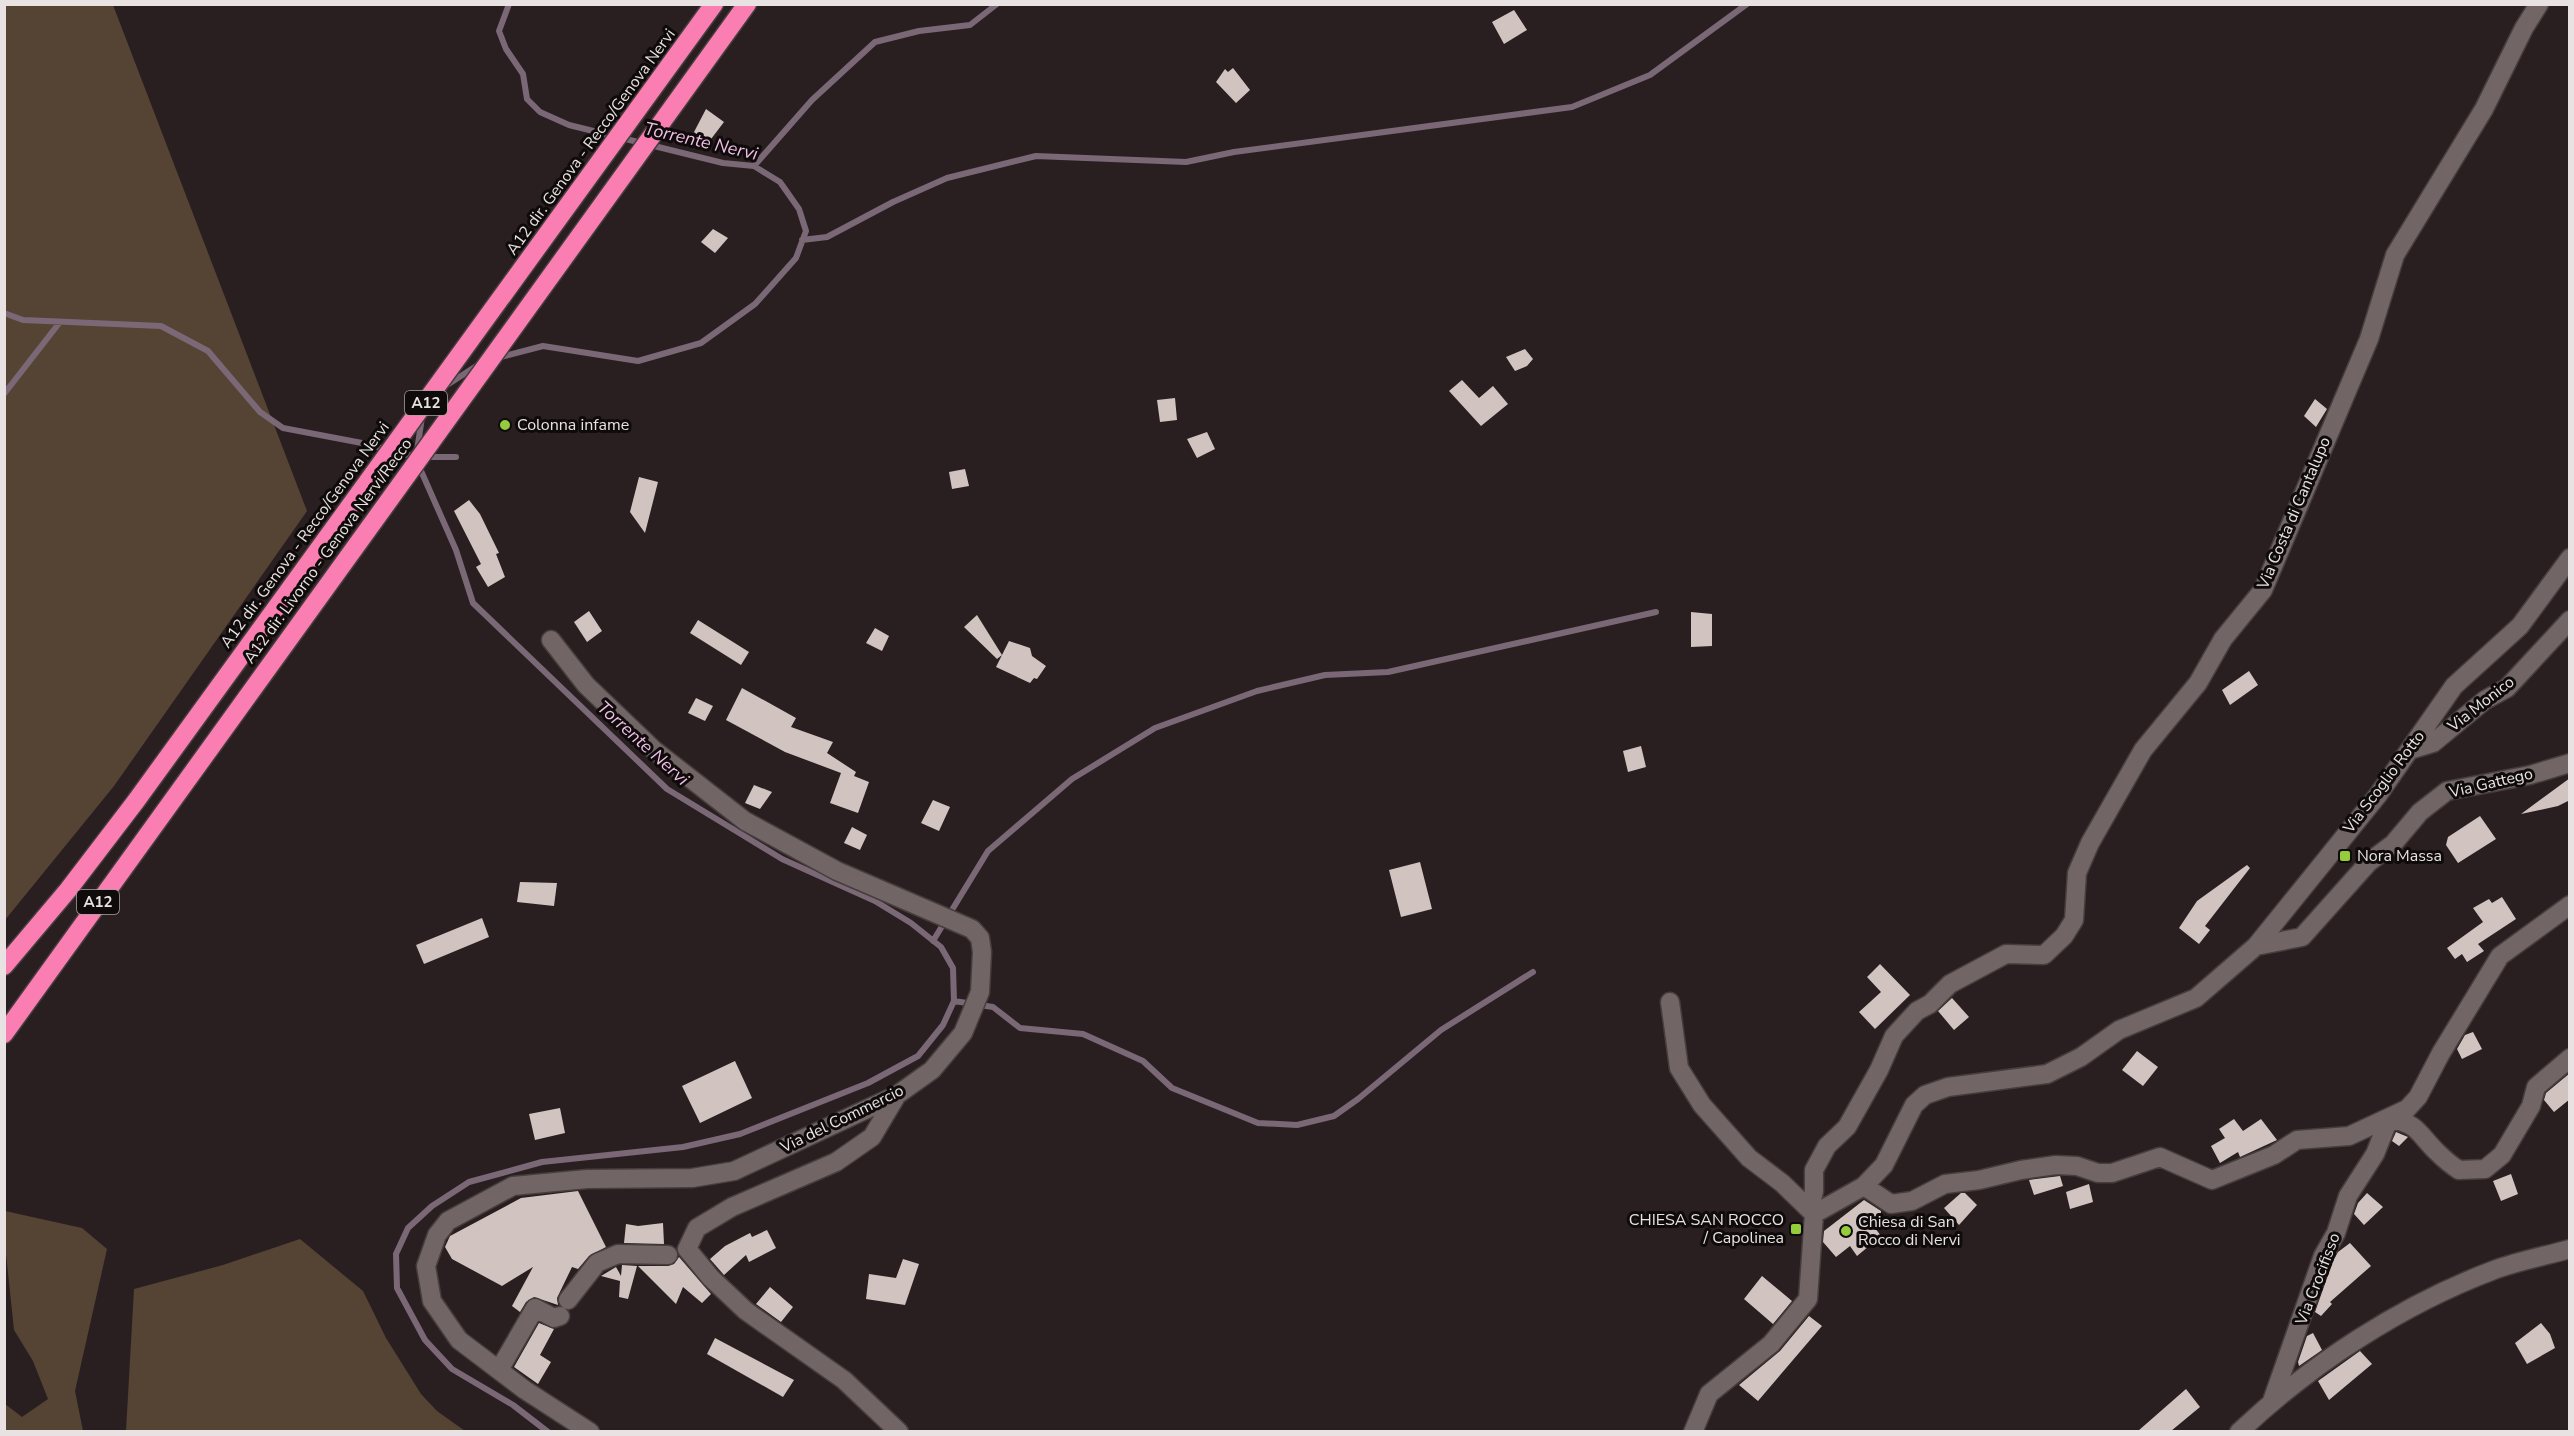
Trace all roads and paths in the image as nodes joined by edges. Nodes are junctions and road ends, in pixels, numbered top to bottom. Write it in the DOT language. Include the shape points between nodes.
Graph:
graph roads {
  1 [pos="714,4"];
  2 [pos="747,4"];
  3 [pos="2539,4"];
  4 [pos="2570,558"];
  5 [pos="2570,620"];
  6 [pos="551,640"];
  7 [pos="2410,750"];
  8 [pos="2570,763"];
  9 [pos="2570,905"];
  10 [pos="2256,946"];
  11 [pos="4,966"];
  12 [pos="1670,1002"];
  13 [pos="4,1034"];
  14 [pos="2570,1058"];
  15 [pos="897,1095"];
  16 [pos="2389,1119"];
  17 [pos="1864,1186"];
  18 [pos="1812,1211"];
  19 [pos="2570,1250"];
  20 [pos="668,1255"];
  21 [pos="499,1370"];
  22 [pos="2272,1401"];
  23 [pos="590,1431"];
  24 [pos="899,1431"];
  25 [pos="1693,1431"];
  26 [pos="2239,1431"];
  1 -- 11 [label="highway, A12 dir. Genova - Recco/Genova Nervi / A12" via="136,801"];
  2 -- 13 [label="highway, A12 dir. Livorno - Genova Nervi/Recco / A12"];
  3 -- 18 [label="street, Via Costa di Cantalupo" via="2484,110 2395,255 2369,339 2263,590 2223,639 2198,683 2137,760 2090,843 2077,873 2074,920 2044,955 2006,954 1950,984 1894,1036 1847,1127 1827,1146 1814,1170"];
  4 -- 7 [label="street, Via Scoglio Rotto" via="2520,626 2454,686"];
  5 -- 7 [label="street, Via Monico" via="2507,687 2433,743"];
  6 -- 15 [label="street, Via del Commercio" via="586,685 654,750 745,821 837,871 972,929 980,938 980,992 963,1034 932,1070"];
  7 -- 10 [label="street, Via Scoglio Rotto"];
  8 -- 10 [label="street, Via Gattego" via="2447,791 2369,862 2302,937"];
  9 -- 16 [label="street" via="2500,956 2418,1097"];
  10 -- 17 [label="street, Via Scoglio Rotto" via="2196,998 2119,1030 2081,1057 2047,1074 1947,1087 1925,1095 1914,1105 1884,1165"];
  12 -- 18 [label="street" via="1679,1068 1702,1106 1749,1158"];
  14 -- 16 [label="street" via="2536,1087 2531,1106 2502,1155 2485,1169 2459,1170 2435,1151 2421,1131 2405,1121"];
  15 -- 21 [label="street, Via del Commercio" via="734,1171 692,1178 587,1179 513,1186 448,1221 437,1235 426,1266 432,1301 459,1340"];
  15 -- 24 [label="street" via="872,1137 836,1162 732,1207 697,1228 687,1249 746,1311 844,1380"];
  16 -- 17 [label="street" via="2349,1136 2297,1140 2274,1155 2212,1180 2160,1157 2112,1173 2077,1166 2021,1170 1946,1184 1912,1200 1891,1204"];
  16 -- 22 [label="street, Via Crocifisso" via="2375,1154 2348,1196 2336,1233 2323,1256"];
  17 -- 18 [label="street, Via Scoglio Rotto"];
  18 -- 25 [label="street" via="1808,1299 1771,1344 1709,1394"];
  19 -- 22 [label="street" via="2494,1270 2378,1326"];
  20 -- 21 [label="street" via="618,1254 597,1263 554,1318 535,1308"];
  21 -- 23 [label="street, Via del Commercio"];
  22 -- 26 [label="street, Via Crocifisso"];
}
